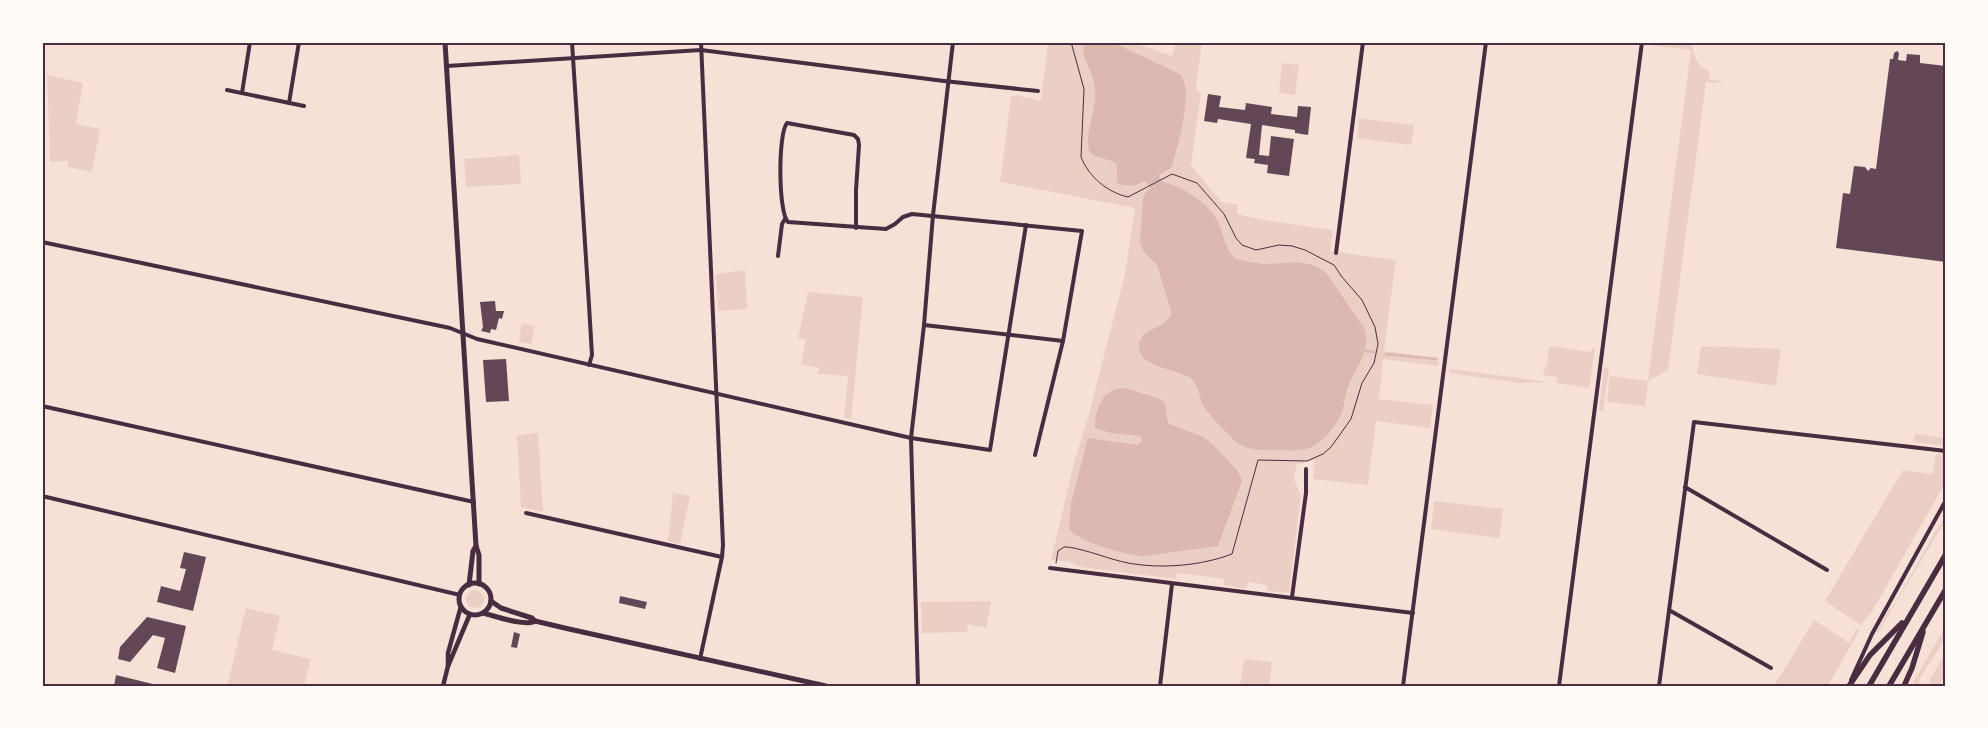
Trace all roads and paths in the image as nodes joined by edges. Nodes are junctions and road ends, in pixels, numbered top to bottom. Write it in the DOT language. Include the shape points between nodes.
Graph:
graph roads {
  1 [pos="250,42"];
  2 [pos="299,42"];
  3 [pos="445,42"];
  4 [pos="572,42"];
  5 [pos="701,42"];
  6 [pos="953,42"];
  7 [pos="1070,42"];
  8 [pos="1363,42"];
  9 [pos="1486,42"];
  10 [pos="1642,42"];
  11 [pos="701,50"];
  12 [pos="573,57"];
  13 [pos="447,66"];
  14 [pos="949,82"];
  15 [pos="227,90"];
  16 [pos="1038,91"];
  17 [pos="242,93"];
  18 [pos="289,103"];
  19 [pos="304,106"];
  20 [pos="933,215"];
  21 [pos="785,219"];
  22 [pos="1026,225"];
  23 [pos="856,228"];
  24 [pos="42,242"];
  25 [pos="1336,253"];
  26 [pos="778,256"];
  27 [pos="924,325"];
  28 [pos="464,333"];
  29 [pos="1009,334"];
  30 [pos="1063,341"];
  31 [pos="589,365"];
  32 [pos="716,393"];
  33 [pos="42,406"];
  34 [pos="911,438"];
  35 [pos="1946,452"];
  36 [pos="1035,455"];
  37 [pos="1306,469"];
  38 [pos="1685,487"];
  39 [pos="42,496"];
  40 [pos="1946,500"];
  41 [pos="474,502"];
  42 [pos="526,513"];
  43 [pos="476,546"];
  44 [pos="1946,554"];
  45 [pos="722,557"];
  46 [pos="1050,568"];
  47 [pos="1056,568"];
  48 [pos="1827,570"];
  49 [pos="479,584"];
  50 [pos="1172,584"];
  51 [pos="469,585"];
  52 [pos="1946,589"];
  53 [pos="460,596"];
  54 [pos="1292,597"];
  55 [pos="491,602"];
  56 [pos="461,606"];
  57 [pos="1669,610"];
  58 [pos="483,613"];
  59 [pos="1413,613"];
  60 [pos="470,614"];
  61 [pos="1908,616"];
  62 [pos="536,621"];
  63 [pos="1926,622"];
  64 [pos="700,659"];
  65 [pos="448,666"];
  66 [pos="1771,668"];
  67 [pos="443,686"];
  68 [pos="826,686"];
  69 [pos="918,686"];
  70 [pos="1160,686"];
  71 [pos="1403,686"];
  72 [pos="1558,686"];
  73 [pos="1659,686"];
  74 [pos="1848,686"];
  75 [pos="1869,686"];
  76 [pos="1889,686"];
  77 [pos="1904,686"];
  1 -- 17 [label="street"];
  2 -- 18 [label="street"];
  3 -- 13 [label="main road"];
  4 -- 12 [label="street"];
  5 -- 11 [label="street"];
  6 -- 14 [label="street"];
  7 -- 47 [label="path" via="1084,89 1080,154 1104,187 1117,195 1131,196 1172,174 1197,183 1224,214 1242,245 1256,250 1292,246 1334,265 1370,314 1378,348 1350,419 1327,450 1307,461 1258,460 1232,554 1180,566 1128,563 1068,547 1058,551"];
  8 -- 25 [label="street"];
  9 -- 59 [label="street"];
  10 -- 72 [label="street"];
  11 -- 12 [label="street"];
  11 -- 14 [label="street"];
  11 -- 32 [label="street"];
  12 -- 13 [label="street"];
  12 -- 31 [label="street" via="592,355"];
  13 -- 28 [label="main road"];
  14 -- 16 [label="street"];
  14 -- 20 [label="street"];
  15 -- 17 [label="street"];
  17 -- 18 [label="street"];
  18 -- 19 [label="street"];
  20 -- 22 [label="street"];
  20 -- 23 [label="street" via="906,215 886,229"];
  20 -- 27 [label="street"];
  21 -- 23 [label="street" via="791,223"];
  21 -- 23 [label="street" via="781,171 783,130 790,122 854,135 858,139"];
  21 -- 26 [label="street"];
  22 -- 29 [label="street"];
  22 -- 30 [label="street" via="1082,231"];
  24 -- 28 [label="street"];
  27 -- 29 [label="street"];
  27 -- 34 [label="street"];
  28 -- 31 [label="street"];
  28 -- 41 [label="main road"];
  29 -- 30 [label="street"];
  29 -- 34 [label="street" via="990,450"];
  30 -- 36 [label="street"];
  31 -- 32 [label="street"];
  32 -- 34 [label="street"];
  32 -- 45 [label="street"];
  33 -- 41 [label="street"];
  34 -- 69 [label="street"];
  35 -- 38 [label="street" via="1694,422"];
  37 -- 54 [label="street" via="1306,493"];
  38 -- 48 [label="street"];
  38 -- 57 [label="street"];
  39 -- 53 [label="street"];
  40 -- 74 [label="street" via="1872,634"];
  41 -- 43 [label="main road"];
  42 -- 45 [label="street"];
  43 -- 49 [label="main road"];
  43 -- 51 [label="main road"];
  44 -- 61 [label="main road"];
  45 -- 64 [label="street"];
  46 -- 47 [label="street"];
  47 -- 50 [label="street"];
  49 -- 51 [label="main road"];
  49 -- 55 [label="main road" via="489,591"];
  50 -- 54 [label="street"];
  50 -- 70 [label="street"];
  51 -- 53 [label="main road"];
  52 -- 63 [label="main road"];
  53 -- 56 [label="main road"];
  54 -- 59 [label="street"];
  55 -- 58 [label="main road"];
  55 -- 62 [label="main road"];
  56 -- 60 [label="main road"];
  56 -- 65 [label="street" via="448,653"];
  57 -- 66 [label="street"];
  57 -- 73 [label="street"];
  58 -- 60 [label="main road"];
  58 -- 62 [label="main road" via="523,622"];
  59 -- 71 [label="street"];
  60 -- 65 [label="street"];
  61 -- 74 [label="main road" via="1870,655"];
  61 -- 75 [label="main road"];
  62 -- 64 [label="main road"];
  63 -- 76 [label="main road"];
  63 -- 77 [label="main road"];
  64 -- 68 [label="main road"];
  65 -- 67 [label="street"];
}
